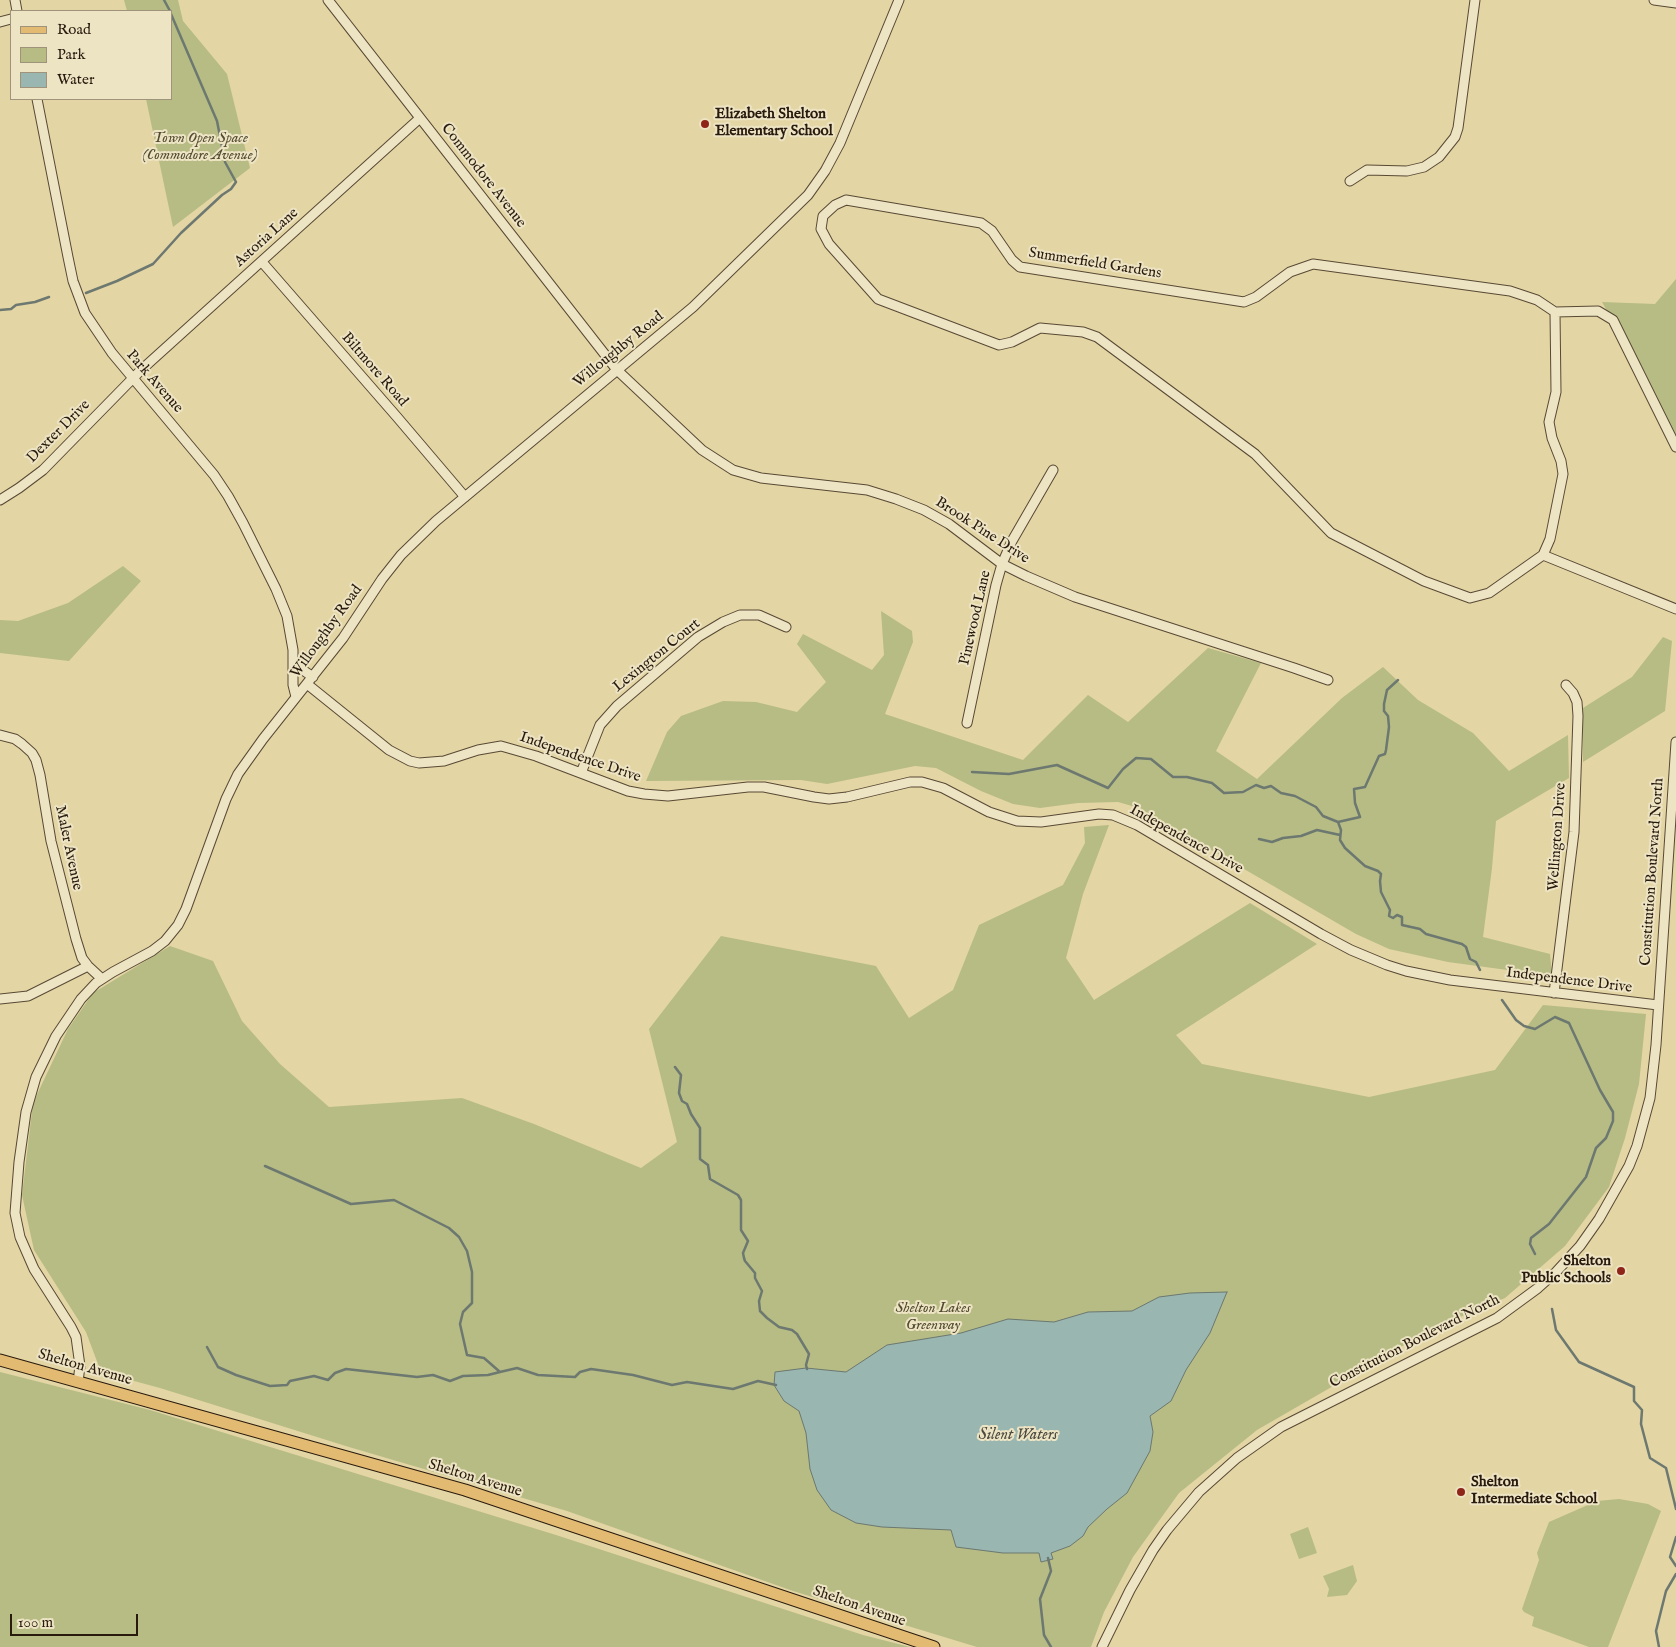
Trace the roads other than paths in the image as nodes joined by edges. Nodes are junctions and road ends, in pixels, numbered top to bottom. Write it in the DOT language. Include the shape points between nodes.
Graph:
graph roads {
  1 [pos="328,0"];
  2 [pos="899,0"];
  3 [pos="1475,0"];
  4 [pos="1654,0"];
  5 [pos="1676,3"];
  6 [pos="37,100"];
  7 [pos="420,118"];
  8 [pos="1350,180"];
  9 [pos="262,262"];
  10 [pos="1555,312"];
  11 [pos="616,370"];
  12 [pos="133,378"];
  13 [pos="1676,447"];
  14 [pos="1053,470"];
  15 [pos="465,497"];
  16 [pos="0,500"];
  17 [pos="1543,555"];
  18 [pos="1002,564"];
  19 [pos="1676,609"];
  20 [pos="786,627"];
  21 [pos="294,664"];
  22 [pos="310,680"];
  23 [pos="1328,680"];
  24 [pos="1566,685"];
  25 [pos="296,697"];
  26 [pos="967,723"];
  27 [pos="0,735"];
  28 [pos="1676,742"];
  29 [pos="581,773"];
  30 [pos="88,966"];
  31 [pos="102,979"];
  32 [pos="1554,993"];
  33 [pos="0,999"];
  34 [pos="1658,1005"];
  35 [pos="0,1360"];
  36 [pos="78,1382"];
  37 [pos="934,1647"];
  38 [pos="1102,1647"];
  1 -- 7 [label="street, Commodore Avenue"];
  2 -- 11 [label="street, Willoughby Road" via="840,143 817,184 693,307"];
  3 -- 8 [label="street" via="1455,137 1439,157 1424,166 1407,171 1367,170"];
  4 -- 5 [label="street"];
  6 -- 12 [label="street, Park Avenue" via="68,257 80,300 100,338"];
  7 -- 9 [label="street, Astoria Lane"];
  7 -- 11 [label="street, Commodore Avenue"];
  9 -- 12 [label="street, Astoria Lane"];
  9 -- 15 [label="street, Biltmore Road"];
  10 -- 13 [label="street" via="1598,311 1613,320"];
  10 -- 17 [label="street" via="1556,392 1549,422 1563,474 1550,539"];
  10 -- 17 [label="street, Summerfield Gardens" via="1537,300 1510,291 1313,264 1290,272 1244,302 1020,267 992,231 981,223 846,200 823,216 821,229 829,244 878,299 893,305 999,345 1040,328 1083,332 1097,337 1256,454 1331,532 1424,581 1470,598 1490,592"];
  11 -- 15 [label="street, Willoughby Road"];
  11 -- 18 [label="street, Brook Pine Drive" via="702,450 733,470 762,478 867,490 896,499 949,524"];
  12 -- 16 [label="street, Dexter Drive" via="43,470"];
  12 -- 21 [label="street, Park Avenue" via="197,453 228,496 282,604 289,625"];
  14 -- 18 [label="street, Pinewood Lane"];
  15 -- 22 [label="street, Willoughby Road" via="397,560"];
  17 -- 19 [label="street"];
  18 -- 23 [label="street, Brook Pine Drive" via="1075,597"];
  18 -- 26 [label="street, Pinewood Lane"];
  20 -- 29 [label="street, Lexington Court" via="759,615 740,615 698,637 616,706 600,726"];
  21 -- 22 [label="street"];
  21 -- 25 [label="street, Park Avenue"];
  22 -- 25 [label="street, Willoughby Road"];
  22 -- 29 [label="street, Independence Drive" via="384,746 410,761 444,761 501,746"];
  24 -- 32 [label="street, Wellington Drive" via="1577,702 1578,716 1574,832"];
  25 -- 31 [label="street, Willoughby Road" via="238,774 178,925 152,951"];
  27 -- 30 [label="street, Maler Avenue" via="22,744 36,760 67,909 82,958"];
  28 -- 34 [label="street, Constitution Boulevard North"];
  29 -- 32 [label="street, Independence Drive" via="628,791 668,796 764,787 829,799 922,782 943,788 989,812 1018,821 1113,815 1137,824 1321,934 1369,958 1406,971 1450,980"];
  30 -- 31 [label="street, Maler Avenue"];
  30 -- 33 [label="street" via="28,996"];
  31 -- 36 [label="street, Willoughby Road" via="69,1015 36,1077 22,1136 15,1199 24,1248 76,1337 80,1366"];
  32 -- 34 [label="street, Independence Drive"];
  34 -- 38 [label="street, Constitution Boulevard North" via="1654,1073 1637,1146 1610,1203 1574,1252 1538,1288 1497,1318 1282,1427 1237,1458 1199,1492 1167,1530 1130,1590"];
  35 -- 36 [label="main road, Shelton Avenue"];
  36 -- 37 [label="main road, Shelton Avenue" via="465,1490"];
}
